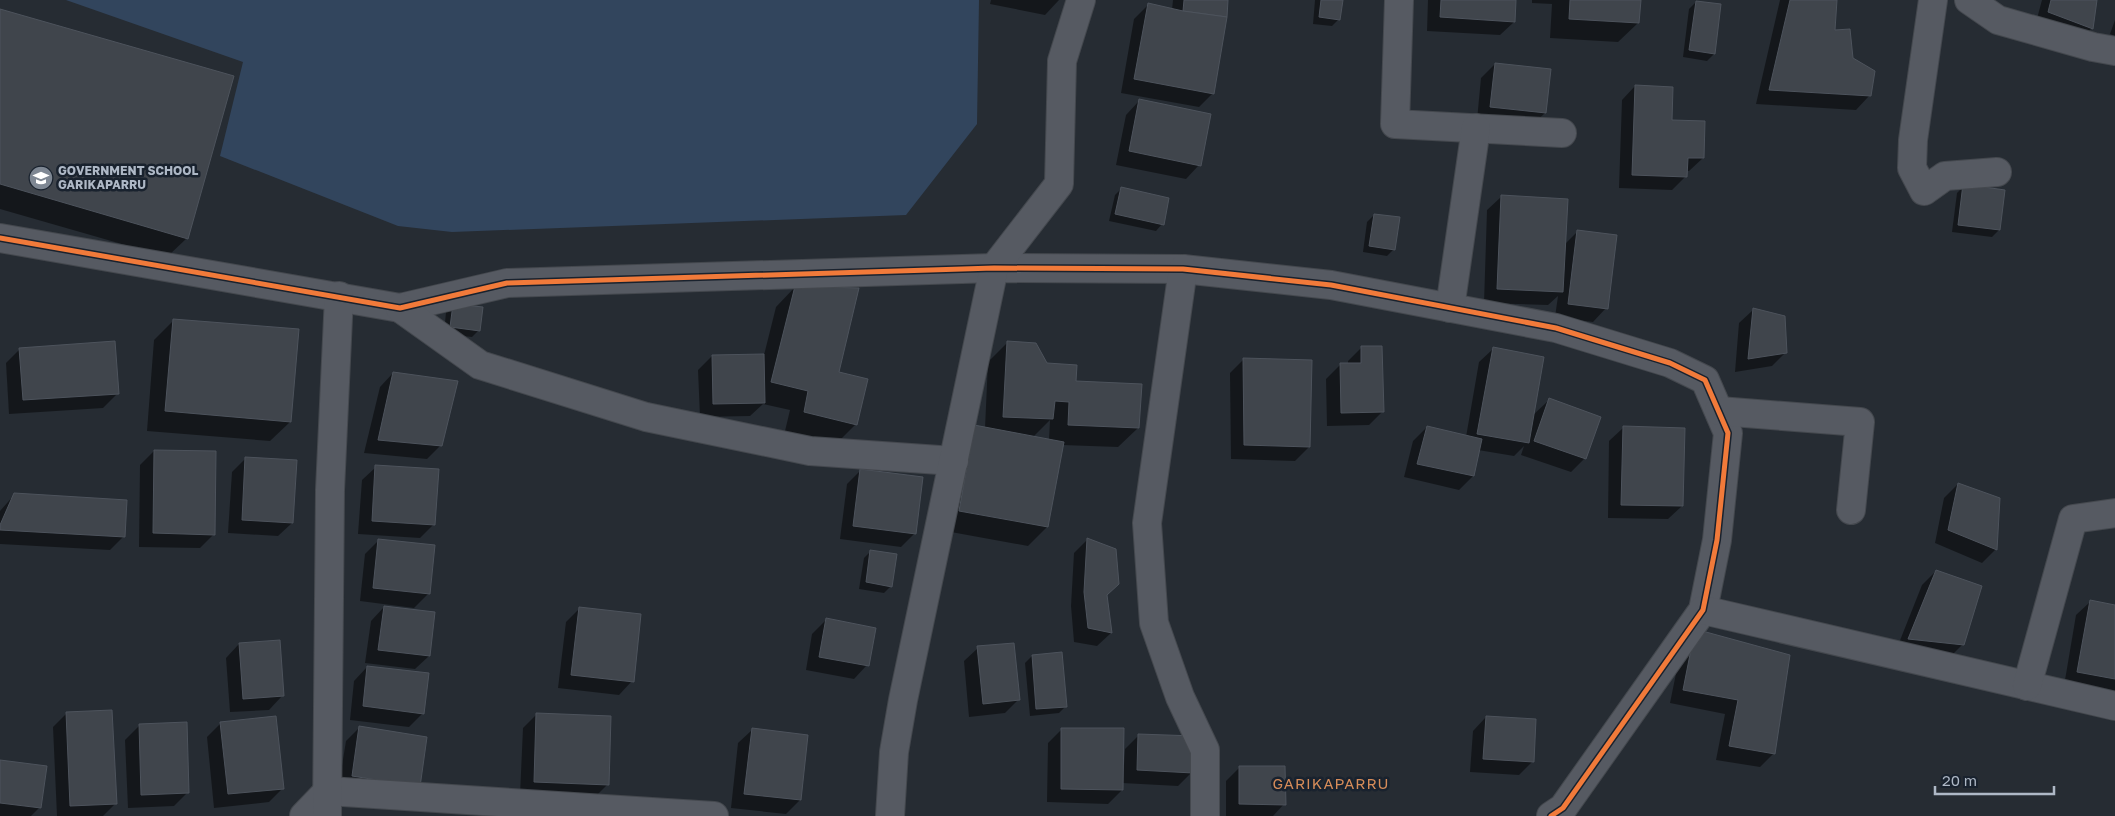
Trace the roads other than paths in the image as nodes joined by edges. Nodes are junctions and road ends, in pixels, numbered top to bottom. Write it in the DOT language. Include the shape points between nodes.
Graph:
graph roads {
  1 [pos="1081,0"];
  2 [pos="1399,0"];
  3 [pos="1933,0"];
  4 [pos="1969,0"];
  5 [pos="2115,51"];
  6 [pos="1476,128"];
  7 [pos="1562,133"];
  8 [pos="1997,172"];
  9 [pos="0,238"];
  10 [pos="994,268"];
  11 [pos="1183,269"];
  12 [pos="340,296"];
  13 [pos="400,308"];
  14 [pos="1450,308"];
  15 [pos="1719,411"];
  16 [pos="954,461"];
  17 [pos="1851,510"];
  18 [pos="2115,513"];
  19 [pos="1703,610"];
  20 [pos="2027,686"];
  21 [pos="2115,706"];
  22 [pos="327,804"];
  23 [pos="304,816"];
  24 [pos="714,816"];
  25 [pos="890,816"];
  26 [pos="1205,816"];
  27 [pos="1551,816"];
  1 -- 10 [label="street" via="1062,61 1059,184"];
  2 -- 6 [label="street" via="1395,124"];
  3 -- 8 [label="street" via="1912,168 1924,191 1945,176"];
  4 -- 5 [label="street" via="1998,20"];
  6 -- 7 [label="street"];
  6 -- 14 [label="street"];
  9 -- 12 [label="street"];
  10 -- 11 [label="street"];
  10 -- 13 [label="street" via="507,283"];
  10 -- 16 [label="street"];
  11 -- 14 [label="street" via="1331,285"];
  11 -- 26 [label="street" via="1148,524 1154,623 1180,697 1205,750"];
  12 -- 13 [label="street"];
  12 -- 22 [label="street" via="330,490"];
  13 -- 16 [label="street" via="480,365 646,418 810,451"];
  14 -- 15 [label="street" via="1556,328 1670,362 1705,380"];
  15 -- 17 [label="street" via="1860,422"];
  15 -- 19 [label="street" via="1728,433 1716,540"];
  16 -- 25 [label="street" via="903,700 894,752"];
  18 -- 20 [label="street" via="2073,519"];
  19 -- 20 [label="street"];
  19 -- 27 [label="street" via="1563,808"];
  20 -- 21 [label="street"];
  22 -- 23 [label="street"];
  22 -- 24 [label="street"];
}
